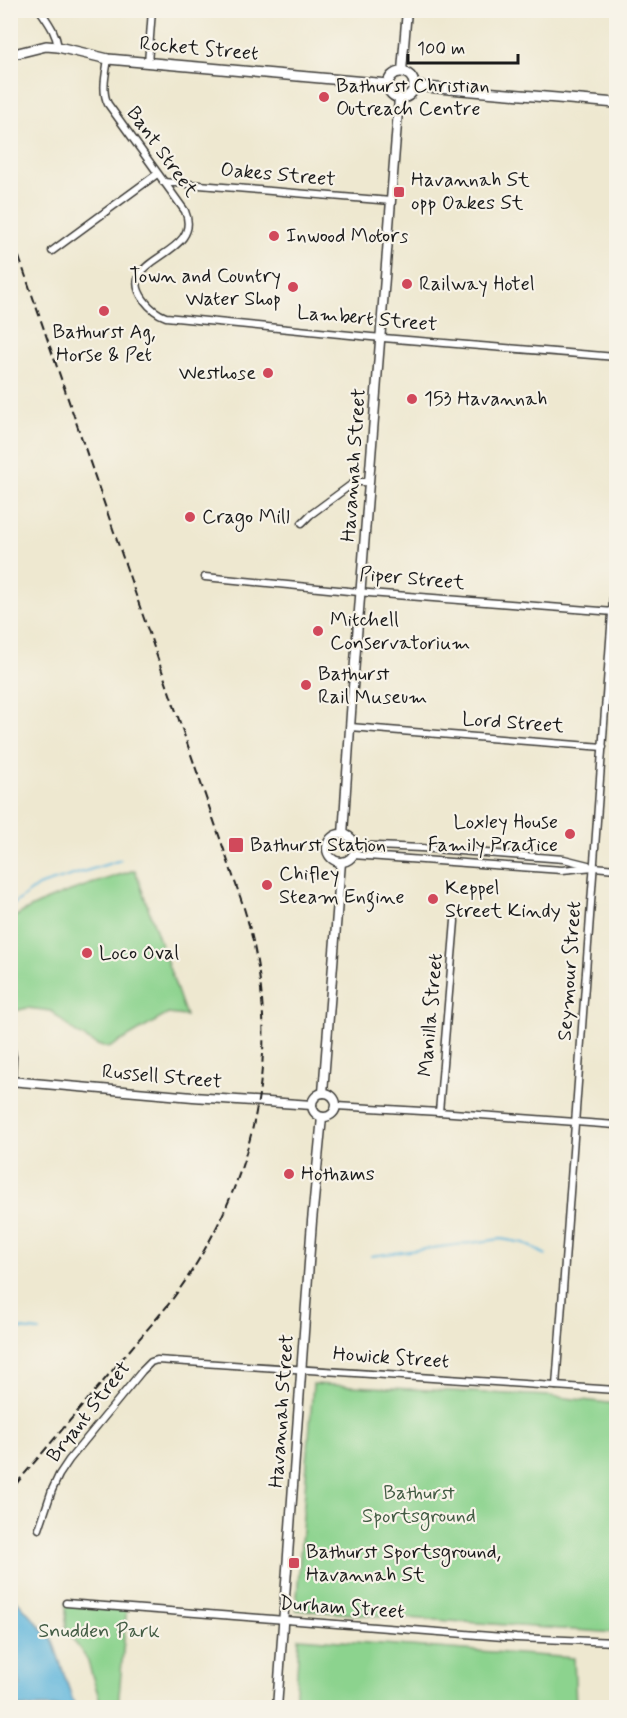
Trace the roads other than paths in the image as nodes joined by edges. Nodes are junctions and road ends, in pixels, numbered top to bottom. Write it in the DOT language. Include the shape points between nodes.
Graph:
graph roads {
  1 [pos="40,10"];
  2 [pos="152,10"];
  3 [pos="407,10"];
  4 [pos="58,47"];
  5 [pos="10,55"];
  6 [pos="108,59"];
  7 [pos="148,63"];
  8 [pos="402,71"];
  9 [pos="388,84"];
  10 [pos="414,86"];
  11 [pos="399,98"];
  12 [pos="616,104"];
  13 [pos="157,174"];
  14 [pos="163,182"];
  15 [pos="391,201"];
  16 [pos="52,251"];
  17 [pos="137,279"];
  18 [pos="380,338"];
  19 [pos="616,357"];
  20 [pos="369,482"];
  21 [pos="302,523"];
  22 [pos="616,558"];
  23 [pos="205,577"];
  24 [pos="361,591"];
  25 [pos="614,613"];
  26 [pos="350,727"];
  27 [pos="603,747"];
  28 [pos="344,834"];
  29 [pos="354,845"];
  30 [pos="421,848"];
  31 [pos="353,855"];
  32 [pos="518,855"];
  33 [pos="419,859"];
  34 [pos="342,862"];
  35 [pos="518,866"];
  36 [pos="594,867"];
  37 [pos="616,869"];
  38 [pos="455,921"];
  39 [pos="10,1040"];
  40 [pos="11,1081"];
  41 [pos="323,1093"];
  42 [pos="312,1105"];
  43 [pos="336,1106"];
  44 [pos="440,1112"];
  45 [pos="322,1117"];
  46 [pos="576,1122"];
  47 [pos="616,1125"];
  48 [pos="163,1360"];
  49 [pos="302,1369"];
  50 [pos="556,1386"];
  51 [pos="616,1390"];
  52 [pos="39,1529"];
  53 [pos="66,1603"];
  54 [pos="283,1620"];
  55 [pos="616,1642"];
  56 [pos="277,1707"];
  1 -- 4 [label="street" via="57,37"];
  2 -- 7 [label="street"];
  3 -- 8 [label="street"];
  4 -- 5 [label="main road, Rocket Street"];
  4 -- 6 [label="main road, Rocket Street"];
  6 -- 7 [label="main road, Rocket Street"];
  6 -- 13 [label="street, Bant Street" via="105,100"];
  7 -- 9 [label="main road, Rocket Street"];
  8 -- 9 [label="main road" via="394,73"];
  8 -- 10 [label="main road" via="413,78"];
  9 -- 11 [label="main road" via="389,91"];
  10 -- 11 [label="main road" via="411,94"];
  10 -- 12 [label="main road"];
  11 -- 15 [label="street, Havannah Street"];
  13 -- 14 [label="street, Bant Street"];
  13 -- 16 [label="street"];
  14 -- 15 [label="street, Oakes Street"];
  14 -- 17 [label="street, Bant Street" via="185,211 188,227 181,240"];
  15 -- 18 [label="street, Havannah Street"];
  17 -- 18 [label="street, Lambert Street" via="144,300 166,317"];
  18 -- 19 [label="street, Lambert Street"];
  18 -- 20 [label="street, Havannah Street"];
  20 -- 21 [label="street" via="352,484"];
  20 -- 24 [label="street, Havannah Street"];
  22 -- 25 [label="street, Seymour Street"];
  23 -- 24 [label="street, Piper Street"];
  24 -- 25 [label="street, Piper Street"];
  24 -- 26 [label="street, Havannah Street"];
  25 -- 27 [label="street, Seymour Street"];
  26 -- 27 [label="street, Lord Street"];
  26 -- 28 [label="street, Havannah Street"];
  27 -- 36 [label="street, Seymour Street"];
  28 -- 29 [label="street"];
  28 -- 34 [label="street" via="333,837 327,849 330,857"];
  29 -- 30 [label="street"];
  29 -- 31 [label="street"];
  30 -- 32 [label="street"];
  30 -- 33 [label="street"];
  31 -- 33 [label="street"];
  31 -- 34 [label="street"];
  32 -- 35 [label="street"];
  32 -- 36 [label="street" via="564,859"];
  33 -- 35 [label="street"];
  34 -- 41 [label="street"];
  35 -- 36 [label="street" via="562,870"];
  36 -- 37 [label="street"];
  36 -- 46 [label="street, Seymour Street"];
  38 -- 44 [label="street, Manilla Street"];
  39 -- 40 [label="street"];
  40 -- 42 [label="street, Russell Street"];
  41 -- 42 [label="street" via="314,1098"];
  41 -- 43 [label="street" via="333,1098"];
  42 -- 45 [label="street" via="313,1112"];
  43 -- 44 [label="street"];
  43 -- 45 [label="street" via="331,1114"];
  44 -- 46 [label="street"];
  45 -- 49 [label="street, Havannah Street"];
  46 -- 47 [label="street"];
  46 -- 50 [label="street, Seymour Street"];
  48 -- 49 [label="street, Howick Street"];
  48 -- 52 [label="street, Bryant Street" via="146,1366 69,1460 52,1490"];
  49 -- 50 [label="street, Howick Street"];
  49 -- 54 [label="street, Havannah Street"];
  50 -- 51 [label="street, Howick Street"];
  53 -- 54 [label="street, Durham Street"];
  54 -- 55 [label="street, Durham Street"];
  54 -- 56 [label="street, Havannah Street"];
}
